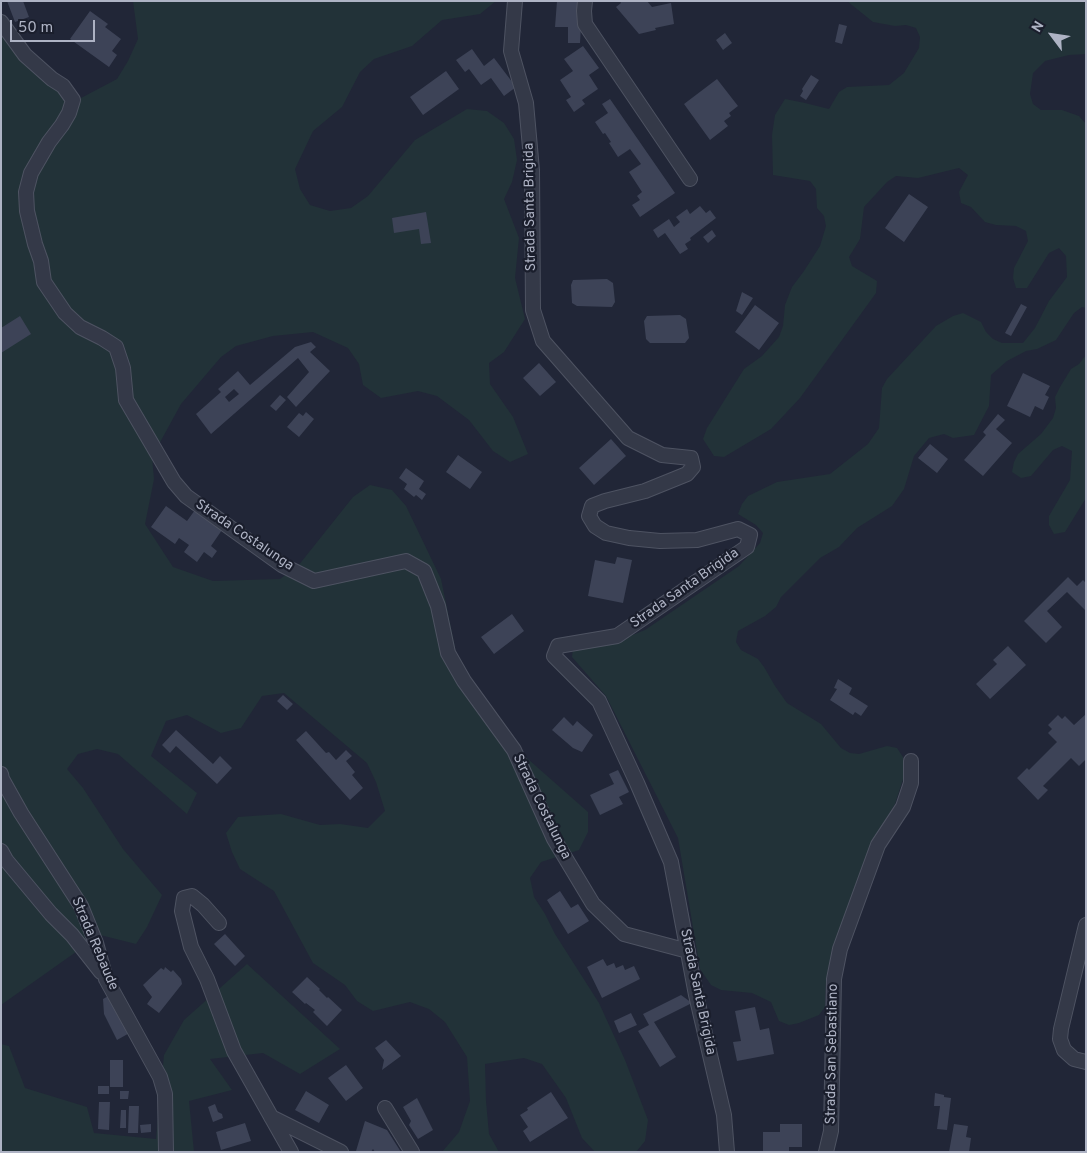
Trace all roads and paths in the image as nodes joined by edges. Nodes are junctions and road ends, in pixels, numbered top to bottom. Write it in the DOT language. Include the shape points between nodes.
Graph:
graph roads {
  1 [pos="515,1"];
  2 [pos="586,1"];
  3 [pos="1,22"];
  4 [pos="690,179"];
  5 [pos="911,762"];
  6 [pos="1,774"];
  7 [pos="1,851"];
  8 [pos="218,923"];
  9 [pos="1086,925"];
  10 [pos="688,952"];
  11 [pos="106,979"];
  12 [pos="1086,1062"];
  13 [pos="385,1108"];
  14 [pos="271,1116"];
  15 [pos="166,1152"];
  16 [pos="291,1152"];
  17 [pos="341,1152"];
  18 [pos="412,1152"];
  19 [pos="727,1152"];
  20 [pos="826,1152"];
  1 -- 10 [label="street, Strada Santa Brigida" via="511,51 526,103 532,170 533,310 543,342 628,438 662,455 691,458 692,467 687,474 645,491 592,506 589,516 594,526 606,533 629,538 697,540 738,530 750,535 747,546 617,636 558,646 554,656 599,701 637,783 671,862"];
  2 -- 4 [label="street" via="585,24"];
  3 -- 10 [label="street, Strada Costalunga" via="25,55 63,86 74,100 31,173 26,192 27,211 44,282 65,313 80,327 116,347 124,368 126,400 174,482 186,496 282,565 314,581 406,561 424,571 438,606 448,653 464,681 514,750 554,839 593,904 624,934"];
  5 -- 20 [label="street, Strada San Sebastiano" via="911,783 903,807 878,845 840,949 834,980 831,1131"];
  6 -- 11 [label="street, Strada Rebaude" via="21,813 81,906"];
  7 -- 11 [label="street"];
  8 -- 14 [label="street" via="203,904 192,896 184,898 182,911 191,947 207,979 234,1051"];
  9 -- 12 [label="street" via="1060,1039 1064,1050"];
  10 -- 19 [label="street, Strada Santa Brigida" via="724,1115"];
  11 -- 15 [label="street, Strada Rebaude" via="160,1077 165,1094"];
  13 -- 18 [label="street"];
  14 -- 16 [label="street"];
  14 -- 17 [label="street"];
}
